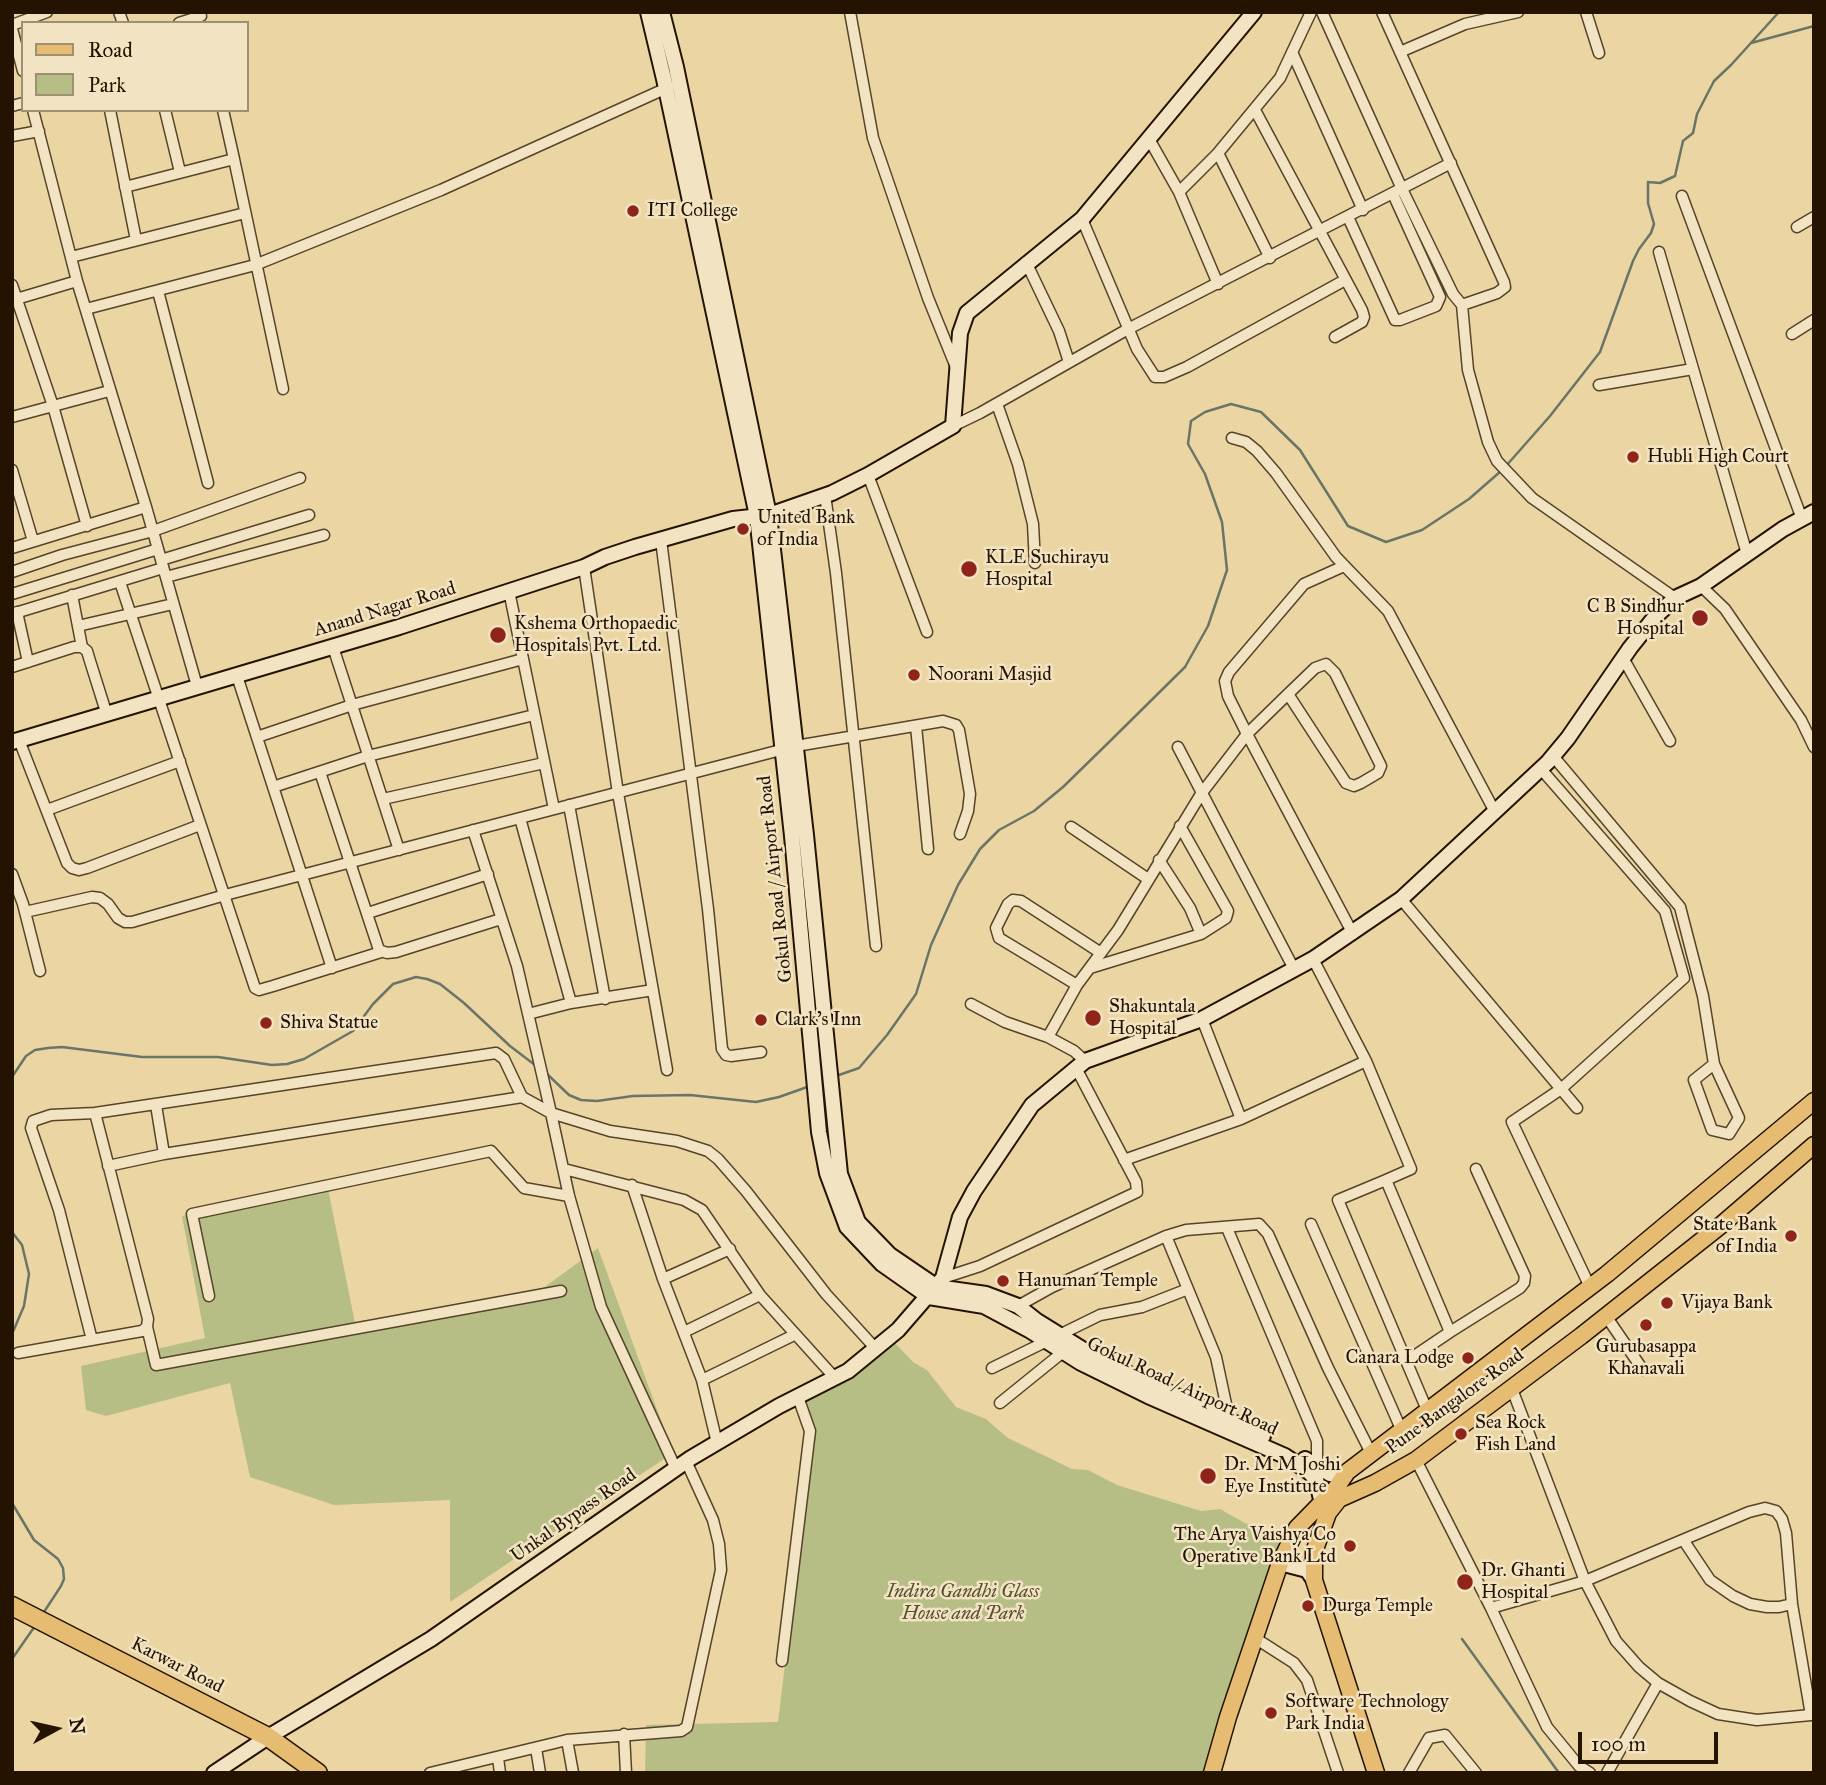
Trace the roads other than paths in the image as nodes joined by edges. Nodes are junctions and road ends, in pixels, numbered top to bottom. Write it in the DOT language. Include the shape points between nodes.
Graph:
graph roads {
  1 [pos="47,12"];
  2 [pos="648,12"];
  3 [pos="663,12"];
  4 [pos="850,12"];
  5 [pos="1254,12"];
  6 [pos="1311,12"];
  7 [pos="1322,12"];
  8 [pos="1382,12"];
  9 [pos="1518,12"];
  10 [pos="1586,12"];
  11 [pos="26,21"];
  12 [pos="12,27"];
  13 [pos="1292,52"];
  14 [pos="1400,52"];
  15 [pos="1599,53"];
  16 [pos="21,62"];
  17 [pos="673,85"];
  18 [pos="1255,110"];
  19 [pos="34,112"];
  20 [pos="110,112"];
  21 [pos="165,112"];
  22 [pos="223,112"];
  23 [pos="39,131"];
  24 [pos="12,136"];
  25 [pos="1149,139"];
  26 [pos="1218,153"];
  27 [pos="234,159"];
  28 [pos="1451,163"];
  29 [pos="180,172"];
  30 [pos="125,187"];
  31 [pos="1179,192"];
  32 [pos="1398,192"];
  33 [pos="1682,196"];
  34 [pos="1363,210"];
  35 [pos="245,213"];
  36 [pos="1814,217"];
  37 [pos="1348,218"];
  38 [pos="1082,219"];
  39 [pos="1797,227"];
  40 [pos="1321,231"];
  41 [pos="136,240"];
  42 [pos="1659,252"];
  43 [pos="71,257"];
  44 [pos="1270,258"];
  45 [pos="1026,262"];
  46 [pos="255,265"];
  47 [pos="1345,280"];
  48 [pos="77,281"];
  49 [pos="1219,284"];
  50 [pos="12,285"];
  51 [pos="158,291"];
  52 [pos="15,300"];
  53 [pos="1462,305"];
  54 [pos="86,309"];
  55 [pos="1814,320"];
  56 [pos="1128,329"];
  57 [pos="1792,334"];
  58 [pos="1335,337"];
  59 [pos="1069,362"];
  60 [pos="1693,369"];
  61 [pos="958,370"];
  62 [pos="1599,385"];
  63 [pos="283,389"];
  64 [pos="109,391"];
  65 [pos="997,404"];
  66 [pos="53,406"];
  67 [pos="12,417"];
  68 [pos="953,426"];
  69 [pos="1232,438"];
  70 [pos="12,470"];
  71 [pos="868,475"];
  72 [pos="300,478"];
  73 [pos="208,483"];
  74 [pos="825,495"];
  75 [pos="146,507"];
  76 [pos="310,515"];
  77 [pos="763,515"];
  78 [pos="1808,516"];
  79 [pos="87,526"];
  80 [pos="153,531"];
  81 [pos="324,535"];
  82 [pos="662,540"];
  83 [pos="33,541"];
  84 [pos="12,548"];
  85 [pos="158,548"];
  86 [pos="1747,554"];
  87 [pos="1035,563"];
  88 [pos="1344,566"];
  89 [pos="584,567"];
  90 [pos="163,568"];
  91 [pos="12,572"];
  92 [pos="120,582"];
  93 [pos="1701,586"];
  94 [pos="509,591"];
  95 [pos="12,594"];
  96 [pos="72,595"];
  97 [pos="1675,598"];
  98 [pos="173,604"];
  99 [pos="15,613"];
  100 [pos="131,613"];
  101 [pos="78,626"];
  102 [pos="927,632"];
  103 [pos="82,647"];
  104 [pos="333,647"];
  105 [pos="1623,658"];
  106 [pos="523,659"];
  107 [pos="28,662"];
  108 [pos="12,667"];
  109 [pos="237,676"];
  110 [pos="197,687"];
  111 [pos="1288,694"];
  112 [pos="160,699"];
  113 [pos="352,705"];
  114 [pos="107,715"];
  115 [pos="534,715"];
  116 [pos="916,726"];
  117 [pos="1247,734"];
  118 [pos="854,736"];
  119 [pos="257,737"];
  120 [pos="16,741"];
  121 [pos="1670,741"];
  122 [pos="1178,747"];
  123 [pos="1814,747"];
  124 [pos="789,748"];
  125 [pos="368,756"];
  126 [pos="1553,756"];
  127 [pos="180,761"];
  128 [pos="544,763"];
  129 [pos="1541,769"];
  130 [pos="320,772"];
  131 [pos="691,774"];
  132 [pos="273,787"];
  133 [pos="618,793"];
  134 [pos="1201,794"];
  135 [pos="383,799"];
  136 [pos="569,805"];
  137 [pos="554,809"];
  138 [pos="47,810"];
  139 [pos="1495,812"];
  140 [pos="520,818"];
  141 [pos="200,825"];
  142 [pos="1180,826"];
  143 [pos="1071,827"];
  144 [pos="473,831"];
  145 [pos="960,834"];
  146 [pos="928,849"];
  147 [pos="399,850"];
  148 [pos="1159,860"];
  149 [pos="351,862"];
  150 [pos="12,874"];
  151 [pos="488,874"];
  152 [pos="302,875"];
  153 [pos="1148,879"];
  154 [pos="225,895"];
  155 [pos="1401,899"];
  156 [pos="25,912"];
  157 [pos="368,914"];
  158 [pos="501,919"];
  159 [pos="1201,934"];
  160 [pos="1353,934"];
  161 [pos="876,946"];
  162 [pos="381,952"];
  163 [pos="1101,953"];
  164 [pos="1313,959"];
  165 [pos="332,968"];
  166 [pos="1090,968"];
  167 [pos="1294,970"];
  168 [pos="40,971"];
  169 [pos="1077,985"];
  170 [pos="653,989"];
  171 [pos="605,999"];
  172 [pos="571,1003"];
  173 [pos="971,1004"];
  174 [pos="528,1014"];
  175 [pos="1202,1020"];
  176 [pos="1048,1037"];
  177 [pos="761,1052"];
  178 [pos="1366,1061"];
  179 [pos="821,1063"];
  180 [pos="1080,1064"];
  181 [pos="1714,1064"];
  182 [pos="667,1070"];
  183 [pos="1561,1089"];
  184 [pos="522,1097"];
  185 [pos="1814,1101"];
  186 [pos="156,1105"];
  187 [pos="1577,1108"];
  188 [pos="95,1113"];
  189 [pos="551,1113"];
  190 [pos="1241,1119"];
  191 [pos="1814,1146"];
  192 [pos="164,1154"];
  193 [pos="1124,1160"];
  194 [pos="108,1166"];
  195 [pos="564,1169"];
  196 [pos="1476,1169"];
  197 [pos="834,1176"];
  198 [pos="1387,1180"];
  199 [pos="632,1185"];
  200 [pos="569,1196"];
  201 [pos="1311,1224"];
  202 [pos="1227,1228"];
  203 [pos="1166,1236"];
  204 [pos="730,1249"];
  205 [pos="663,1279"];
  206 [pos="936,1287"];
  207 [pos="1590,1287"];
  208 [pos="1188,1289"];
  209 [pos="561,1291"];
  210 [pos="209,1296"];
  211 [pos="760,1296"];
  212 [pos="1018,1306"];
  213 [pos="1606,1316"];
  214 [pos="147,1327"];
  215 [pos="684,1332"];
  216 [pos="1450,1332"];
  217 [pos="794,1335"];
  218 [pos="1054,1338"];
  219 [pos="92,1340"];
  220 [pos="876,1349"];
  221 [pos="1063,1352"];
  222 [pos="18,1353"];
  223 [pos="1407,1361"];
  224 [pos="992,1368"];
  225 [pos="1643,1370"];
  226 [pos="835,1378"];
  227 [pos="702,1380"];
  228 [pos="1512,1389"];
  229 [pos="798,1397"];
  230 [pos="1000,1403"];
  231 [pos="1427,1410"];
  232 [pos="1229,1418"];
  233 [pos="1402,1429"];
  234 [pos="717,1443"];
  235 [pos="1371,1452"];
  236 [pos="1416,1460"];
  237 [pos="681,1465"];
  238 [pos="1309,1465"];
  239 [pos="1347,1472"];
  240 [pos="1338,1493"];
  241 [pos="1322,1503"];
  242 [pos="1684,1541"];
  243 [pos="1280,1563"];
  244 [pos="1314,1580"];
  245 [pos="1585,1581"];
  246 [pos="1792,1604"];
  247 [pos="17,1608"];
  248 [pos="1491,1608"];
  249 [pos="1255,1638"];
  250 [pos="782,1661"];
  251 [pos="1658,1683"];
  252 [pos="624,1734"];
  253 [pos="268,1737"];
  254 [pos="568,1740"];
  255 [pos="536,1748"];
  256 [pos="498,1758"];
  257 [pos="455,1770"];
  258 [pos="214,1773"];
  259 [pos="318,1773"];
  260 [pos="430,1773"];
  261 [pos="500,1773"];
  262 [pos="540,1773"];
  263 [pos="573,1773"];
  264 [pos="625,1773"];
  265 [pos="1213,1773"];
  266 [pos="1338,1773"];
  267 [pos="1376,1773"];
  268 [pos="1409,1773"];
  269 [pos="1476,1773"];
  270 [pos="1590,1773"];
  271 [pos="1607,1773"];
  1 -- 11 [label="street"];
  2 -- 17 [label="main road, Gokul Road / Airport Road"];
  3 -- 17 [label="main road, Gokul Road / Airport Road"];
  4 -- 61 [label="street" via="873,138"];
  5 -- 25 [label="main road"];
  6 -- 13 [label="street"];
  7 -- 32 [label="street"];
  8 -- 14 [label="street"];
  9 -- 14 [label="street" via="1465,24"];
  10 -- 15 [label="street"];
  12 -- 16 [label="street"];
  13 -- 18 [label="street" via="1280,78"];
  13 -- 34 [label="street"];
  14 -- 28 [label="street"];
  17 -- 46 [label="street" via="441,190"];
  17 -- 77 [label="main road, Gokul Road / Airport Road"];
  18 -- 26 [label="street"];
  18 -- 40 [label="street"];
  19 -- 23 [label="street"];
  20 -- 30 [label="street"];
  21 -- 29 [label="street"];
  22 -- 27 [label="street"];
  23 -- 24 [label="street"];
  23 -- 43 [label="street"];
  25 -- 31 [label="street"];
  25 -- 38 [label="main road"];
  26 -- 31 [label="street"];
  26 -- 44 [label="street"];
  27 -- 29 [label="street"];
  27 -- 35 [label="street"];
  28 -- 32 [label="street"];
  28 -- 53 [label="street" via="1505,287"];
  29 -- 30 [label="street"];
  30 -- 41 [label="street"];
  31 -- 49 [label="street"];
  32 -- 34 [label="street"];
  32 -- 37 [label="street" via="1440,297 1436,306 1395,320"];
  32 -- 53 [label="street"];
  33 -- 78 [label="street"];
  34 -- 37 [label="street"];
  35 -- 41 [label="street"];
  35 -- 46 [label="street"];
  36 -- 39 [label="street"];
  37 -- 40 [label="street"];
  38 -- 45 [label="main road"];
  38 -- 56 [label="street"];
  40 -- 44 [label="street"];
  40 -- 47 [label="street"];
  41 -- 43 [label="street"];
  42 -- 60 [label="street"];
  43 -- 48 [label="street"];
  44 -- 49 [label="street"];
  45 -- 59 [label="street"];
  45 -- 61 [label="main road" via="967,313 960,333"];
  46 -- 51 [label="street"];
  46 -- 63 [label="street"];
  47 -- 56 [label="street" via="1164,377 1155,377 1147,368"];
  47 -- 58 [label="street" via="1364,317 1357,327"];
  48 -- 52 [label="street"];
  48 -- 54 [label="street"];
  49 -- 56 [label="street"];
  50 -- 52 [label="street"];
  51 -- 54 [label="street"];
  51 -- 73 [label="street"];
  52 -- 66 [label="street"];
  53 -- 97 [label="street" via="1468,370 1497,461 1524,490"];
  54 -- 64 [label="street"];
  55 -- 57 [label="street"];
  56 -- 59 [label="street"];
  59 -- 65 [label="street"];
  60 -- 62 [label="street"];
  60 -- 86 [label="street"];
  61 -- 68 [label="main road"];
  64 -- 66 [label="street"];
  64 -- 75 [label="street"];
  65 -- 68 [label="street"];
  65 -- 87 [label="street" via="1013,444 1033,524"];
  66 -- 67 [label="street"];
  66 -- 79 [label="street"];
  68 -- 71 [label="main road, Anand Nagar Road"];
  69 -- 88 [label="street" via="1257,451"];
  70 -- 83 [label="street"];
  71 -- 74 [label="main road, Anand Nagar Road"];
  71 -- 102 [label="street"];
  72 -- 80 [label="street"];
  74 -- 77 [label="main road, Anand Nagar Road"];
  74 -- 118 [label="street"];
  75 -- 79 [label="street"];
  75 -- 80 [label="street"];
  76 -- 90 [label="street"];
  77 -- 82 [label="main road, Anand Nagar Road"];
  77 -- 124 [label="main road, Gokul Road / Airport Road"];
  78 -- 86 [label="main road"];
  79 -- 83 [label="street"];
  80 -- 85 [label="street"];
  80 -- 91 [label="street"];
  81 -- 90 [label="street"];
  82 -- 89 [label="main road, Anand Nagar Road"];
  82 -- 131 [label="street"];
  83 -- 84 [label="street"];
  85 -- 90 [label="street"];
  85 -- 95 [label="street"];
  86 -- 93 [label="main road"];
  88 -- 117 [label="street" via="1304,584 1229,672 1227,696"];
  88 -- 139 [label="street" via="1388,611"];
  89 -- 94 [label="main road, Anand Nagar Road"];
  89 -- 133 [label="street"];
  90 -- 92 [label="street"];
  90 -- 98 [label="street"];
  92 -- 96 [label="street"];
  92 -- 100 [label="street"];
  93 -- 97 [label="main road"];
  93 -- 123 [label="street" via="1725,609 1801,720"];
  94 -- 104 [label="main road, Anand Nagar Road"];
  94 -- 106 [label="street"];
  96 -- 99 [label="street"];
  96 -- 101 [label="street"];
  97 -- 105 [label="main road"];
  98 -- 100 [label="street"];
  98 -- 110 [label="street"];
  99 -- 107 [label="street"];
  100 -- 101 [label="street"];
  100 -- 112 [label="street"];
  101 -- 103 [label="street"];
  103 -- 107 [label="street"];
  103 -- 114 [label="street"];
  104 -- 109 [label="main road, Anand Nagar Road"];
  104 -- 113 [label="street"];
  105 -- 121 [label="street"];
  105 -- 126 [label="main road"];
  106 -- 113 [label="street"];
  106 -- 115 [label="street"];
  107 -- 108 [label="street"];
  109 -- 110 [label="main road, Anand Nagar Road"];
  109 -- 119 [label="street"];
  110 -- 112 [label="main road, Anand Nagar Road"];
  111 -- 111 [label="street" via="1320,665 1331,667 1379,760 1378,774 1354,786 1346,783"];
  111 -- 117 [label="street"];
  112 -- 114 [label="main road, Anand Nagar Road"];
  112 -- 127 [label="street"];
  113 -- 119 [label="street"];
  113 -- 125 [label="street"];
  114 -- 120 [label="main road, Anand Nagar Road"];
  115 -- 125 [label="street"];
  115 -- 128 [label="street"];
  116 -- 118 [label="street"];
  116 -- 145 [label="street" via="950,722 959,730 970,794"];
  116 -- 146 [label="street"];
  117 -- 134 [label="street"];
  117 -- 160 [label="street"];
  118 -- 124 [label="street"];
  118 -- 161 [label="street"];
  119 -- 132 [label="street"];
  120 -- 138 [label="street"];
  122 -- 134 [label="street"];
  124 -- 131 [label="street"];
  124 -- 179 [label="main road, Gokul Road / Airport Road"];
  125 -- 130 [label="street"];
  125 -- 135 [label="street"];
  126 -- 129 [label="main road"];
  126 -- 181 [label="street" via="1680,907 1703,996"];
  127 -- 138 [label="street"];
  127 -- 141 [label="street"];
  128 -- 135 [label="street"];
  128 -- 137 [label="street"];
  129 -- 139 [label="main road"];
  129 -- 183 [label="street" via="1665,911 1684,978"];
  130 -- 132 [label="street"];
  130 -- 149 [label="street"];
  131 -- 133 [label="street"];
  131 -- 177 [label="street" via="722,1049 731,1056"];
  132 -- 152 [label="street"];
  133 -- 136 [label="street"];
  133 -- 170 [label="street"];
  134 -- 142 [label="street"];
  134 -- 167 [label="street"];
  135 -- 147 [label="street"];
  136 -- 137 [label="street"];
  136 -- 171 [label="street"];
  137 -- 140 [label="street"];
  138 -- 141 [label="street" via="67,863 79,870"];
  139 -- 155 [label="main road"];
  140 -- 144 [label="street"];
  140 -- 172 [label="street"];
  141 -- 154 [label="street"];
  142 -- 148 [label="street"];
  142 -- 159 [label="street" via="1228,911 1226,918"];
  143 -- 153 [label="street"];
  144 -- 147 [label="street"];
  144 -- 151 [label="street"];
  147 -- 149 [label="street"];
  148 -- 153 [label="street"];
  148 -- 159 [label="street"];
  149 -- 152 [label="street"];
  149 -- 157 [label="street"];
  150 -- 156 [label="street"];
  151 -- 157 [label="street"];
  151 -- 158 [label="street"];
  152 -- 154 [label="street"];
  152 -- 165 [label="street"];
  153 -- 163 [label="street"];
  154 -- 156 [label="street" via="132,922 118,918 108,904 92,897"];
  154 -- 165 [label="street" via="255,988"];
  155 -- 160 [label="main road"];
  155 -- 183 [label="street"];
  156 -- 168 [label="street"];
  157 -- 162 [label="street"];
  158 -- 162 [label="street" via="396,952"];
  158 -- 174 [label="street"];
  159 -- 166 [label="street"];
  160 -- 164 [label="main road"];
  162 -- 165 [label="street"];
  163 -- 166 [label="street"];
  163 -- 169 [label="street" via="1020,901 1008,904 996,928 999,938"];
  164 -- 167 [label="main road"];
  164 -- 178 [label="street"];
  166 -- 169 [label="street"];
  167 -- 175 [label="main road"];
  169 -- 176 [label="street"];
  170 -- 171 [label="street"];
  170 -- 182 [label="street"];
  171 -- 172 [label="street"];
  172 -- 174 [label="street"];
  173 -- 176 [label="street" via="1004,1022"];
  174 -- 189 [label="street"];
  175 -- 180 [label="main road"];
  175 -- 190 [label="street"];
  176 -- 180 [label="street" via="1074,1051"];
  178 -- 190 [label="street"];
  178 -- 198 [label="street" via="1410,1169"];
  179 -- 197 [label="main road, Gokul Road / Airport Road" via="835,1130"];
  179 -- 197 [label="main road, Gokul Road / Airport Road" via="819,1132"];
  180 -- 193 [label="street"];
  180 -- 206 [label="main road" via="1032,1105 974,1191"];
  181 -- 181 [label="street" via="1739,1118 1729,1135 1712,1130 1694,1080"];
  183 -- 187 [label="street"];
  183 -- 207 [label="street" via="1512,1122"];
  184 -- 186 [label="street" via="504,1059 496,1053"];
  184 -- 189 [label="street"];
  184 -- 192 [label="street"];
  185 -- 207 [label="main road, Pune Bangalore Road"];
  186 -- 188 [label="street"];
  186 -- 192 [label="street"];
  188 -- 194 [label="street"];
  188 -- 219 [label="street" via="51,1115 33,1121 31,1128 59,1210"];
  189 -- 195 [label="street"];
  189 -- 220 [label="street" via="610,1131 677,1141 718,1158"];
  190 -- 193 [label="street"];
  191 -- 213 [label="main road, Pune Bangalore Road"];
  192 -- 194 [label="street"];
  193 -- 206 [label="street" via="1138,1188 1133,1195"];
  194 -- 214 [label="street"];
  195 -- 199 [label="street"];
  195 -- 200 [label="street"];
  196 -- 216 [label="street" via="1525,1276 1524,1283"];
  197 -- 206 [label="main road, Gokul Road / Airport Road" via="858,1222 890,1255"];
  198 -- 216 [label="street"];
  198 -- 223 [label="street" via="1338,1200"];
  199 -- 204 [label="street" via="694,1205"];
  199 -- 205 [label="street"];
  200 -- 210 [label="street" via="524,1188 491,1151 192,1214"];
  200 -- 237 [label="street" via="606,1318"];
  201 -- 233 [label="street"];
  202 -- 203 [label="street"];
  202 -- 235 [label="street" via="1254,1223 1264,1228"];
  202 -- 238 [label="street" via="1317,1441"];
  203 -- 208 [label="street"];
  203 -- 212 [label="street"];
  204 -- 205 [label="street"];
  204 -- 211 [label="street"];
  205 -- 215 [label="street"];
  206 -- 212 [label="main road, Gokul Road / Airport Road" via="986,1294"];
  206 -- 218 [label="main road, Gokul Road / Airport Road"];
  206 -- 220 [label="main road, Unkal Bypass Road"];
  207 -- 231 [label="main road, Pune Bangalore Road"];
  208 -- 218 [label="street" via="1142,1307 1100,1314"];
  208 -- 232 [label="street" via="1216,1357"];
  209 -- 214 [label="street" via="156,1366"];
  211 -- 215 [label="street"];
  211 -- 217 [label="street"];
  212 -- 218 [label="main road, Gokul Road / Airport Road"];
  213 -- 225 [label="street"];
  213 -- 228 [label="main road, Pune Bangalore Road"];
  214 -- 219 [label="street"];
  215 -- 227 [label="street"];
  216 -- 223 [label="street"];
  217 -- 226 [label="street"];
  217 -- 227 [label="street"];
  218 -- 221 [label="main road, Gokul Road / Airport Road"];
  218 -- 224 [label="street"];
  218 -- 232 [label="main road, Gokul Road / Airport Road"];
  219 -- 222 [label="street"];
  220 -- 226 [label="main road, Unkal Bypass Road"];
  221 -- 230 [label="street"];
  221 -- 238 [label="main road, Gokul Road / Airport Road" via="1148,1396"];
  223 -- 231 [label="street"];
  226 -- 229 [label="main road, Unkal Bypass Road"];
  227 -- 234 [label="street"];
  228 -- 236 [label="main road, Pune Bangalore Road"];
  228 -- 245 [label="street"];
  229 -- 234 [label="main road, Unkal Bypass Road"];
  229 -- 250 [label="street" via="810,1431"];
  231 -- 233 [label="main road, Pune Bangalore Road"];
  232 -- 238 [label="main road, Gokul Road / Airport Road"];
  233 -- 235 [label="main road, Pune Bangalore Road"];
  234 -- 237 [label="main road, Unkal Bypass Road"];
  235 -- 239 [label="main road, Pune Bangalore Road"];
  236 -- 240 [label="main road, Pune Bangalore Road" via="1375,1483"];
  236 -- 248 [label="street"];
  237 -- 252 [label="street" via="713,1520 721,1570 692,1714 685,1730"];
  237 -- 253 [label="main road, Unkal Bypass Road" via="431,1639"];
  238 -- 239 [label="main road, Gokul Road / Airport Road" via="1336,1475"];
  238 -- 240 [label="main road, Gokul Road / Airport Road"];
  238 -- 241 [label="main road"];
  239 -- 240 [label="main road, Pune Bangalore Road"];
  240 -- 241 [label="main road, Pune Bangalore Road"];
  240 -- 244 [label="main road, Pune Bangalore Road" via="1317,1538"];
  241 -- 243 [label="main road, Pune Bangalore Road" via="1297,1528"];
  242 -- 245 [label="street"];
  242 -- 246 [label="street" via="1710,1580 1733,1596 1767,1607"];
  242 -- 246 [label="street" via="1749,1512 1776,1511 1786,1533"];
  243 -- 244 [label="main road" via="1307,1570"];
  243 -- 249 [label="main road, Pune Bangalore Road"];
  244 -- 267 [label="main road, Pune Bangalore Road"];
  245 -- 248 [label="street"];
  245 -- 251 [label="street" via="1616,1641"];
  246 -- 251 [label="street" via="1811,1715 1757,1720 1718,1714"];
  247 -- 253 [label="highway, Karwar Road"];
  248 -- 270 [label="street" via="1547,1727"];
  249 -- 265 [label="main road, Pune Bangalore Road"];
  249 -- 266 [label="street" via="1294,1663 1307,1680"];
  251 -- 271 [label="street"];
  252 -- 254 [label="street"];
  252 -- 264 [label="street"];
  253 -- 258 [label="main road, Unkal Bypass Road"];
  253 -- 259 [label="highway, Karwar Road"];
  254 -- 255 [label="street"];
  254 -- 263 [label="street"];
  255 -- 256 [label="street"];
  255 -- 262 [label="street"];
  256 -- 257 [label="street"];
  256 -- 261 [label="street"];
  257 -- 260 [label="street"];
  268 -- 269 [label="street" via="1429,1738 1444,1735"];
}
